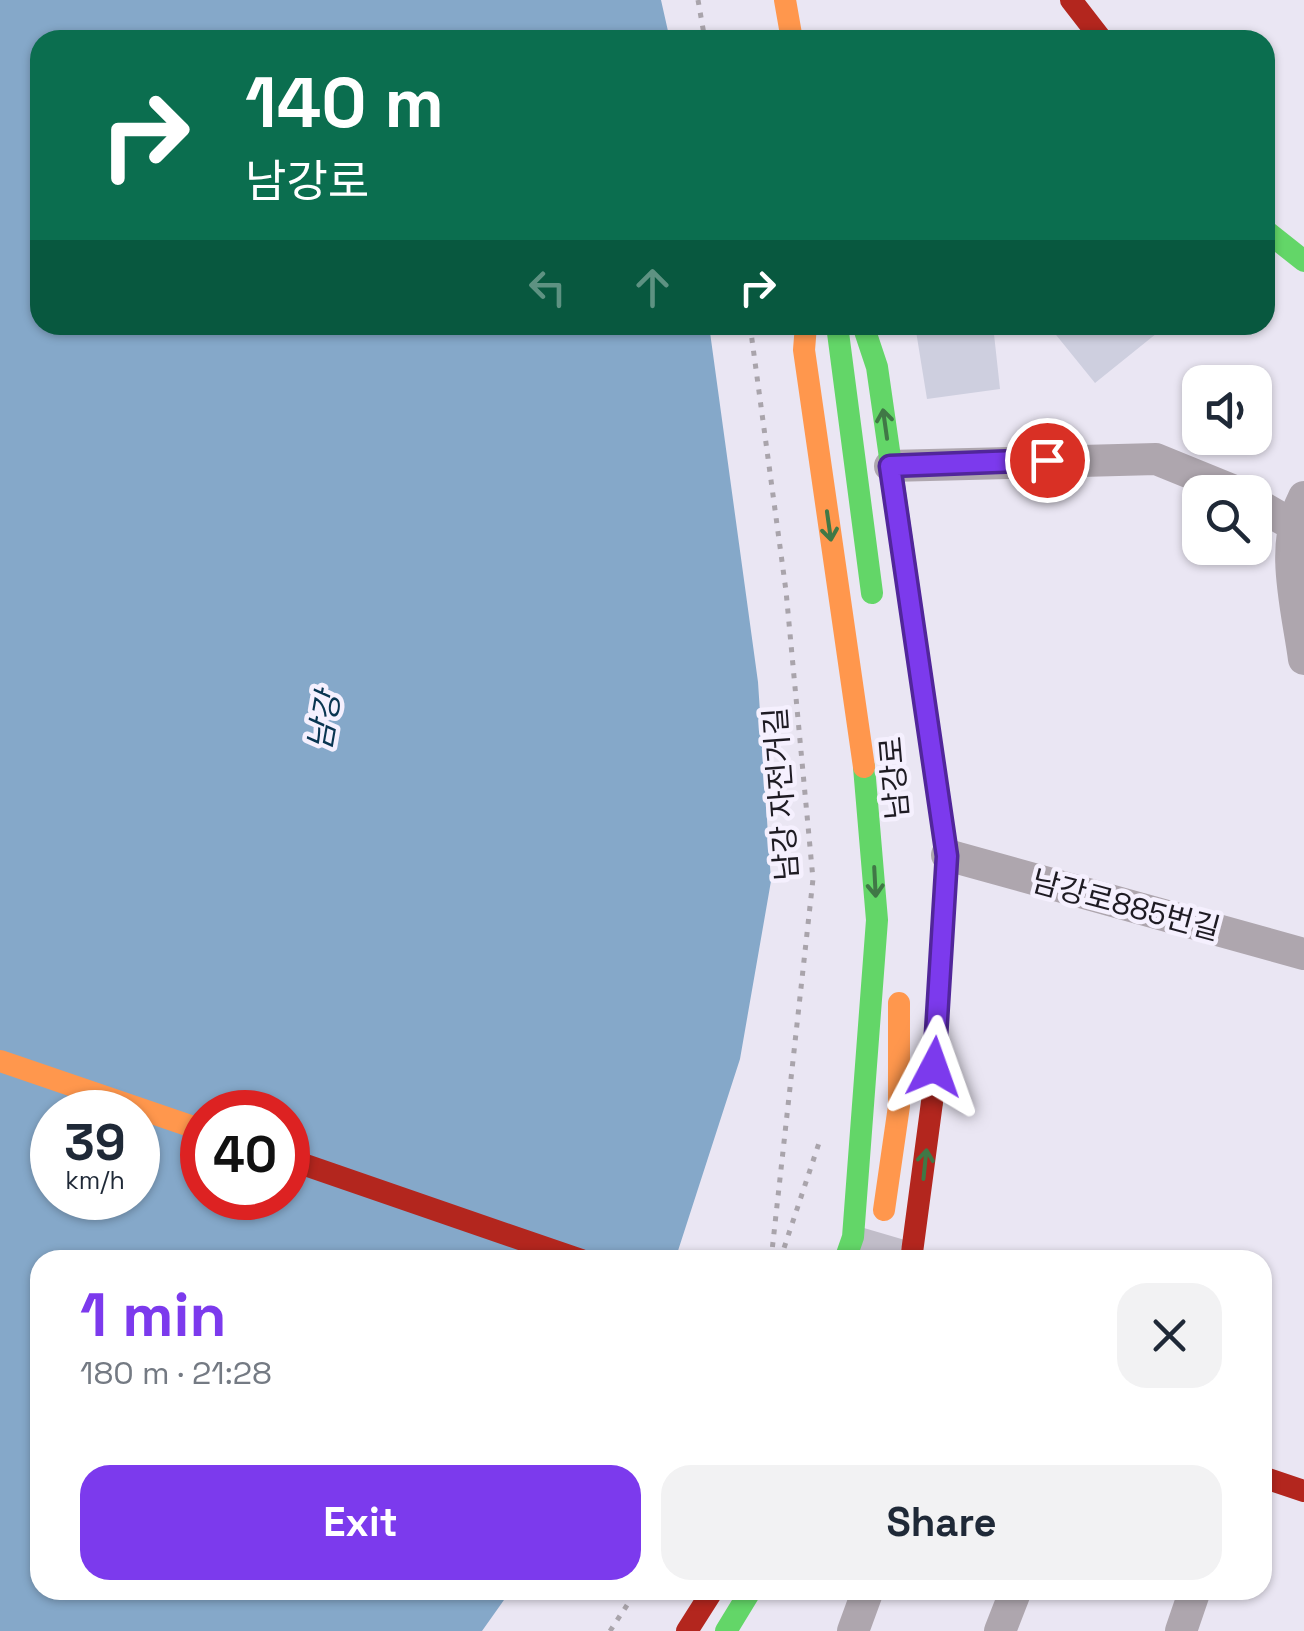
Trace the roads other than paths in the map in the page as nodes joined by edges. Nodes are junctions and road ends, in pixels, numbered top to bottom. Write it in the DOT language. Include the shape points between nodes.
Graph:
graph roads {
  1 [pos="785,0"];
  2 [pos="1071,0"];
  3 [pos="790,30"];
  4 [pos="1094,30"];
  5 [pos="1275,238"];
  6 [pos="1304,261"];
  7 [pos="805,335"];
  8 [pos="838,335"];
  9 [pos="866,335"];
  10 [pos="890,466"];
  11 [pos="1195,475"];
  12 [pos="1272,506"];
  13 [pos="1298,511"];
  14 [pos="874,614"];
  15 [pos="1304,659"];
  16 [pos="947,856"];
  17 [pos="1304,954"];
  18 [pos="900,970"];
  19 [pos="0,1060"];
  20 [pos="180,1122"];
  21 [pos="310,1167"];
  22 [pos="881,1233"];
  23 [pos="552,1250"];
  24 [pos="848,1250"];
  25 [pos="914,1250"];
  26 [pos="1272,1480"];
  27 [pos="1304,1491"];
  28 [pos="707,1600"];
  29 [pos="745,1600"];
  30 [pos="864,1600"];
  31 [pos="1012,1600"];
  32 [pos="1192,1600"];
  33 [pos="687,1631"];
  34 [pos="726,1631"];
  35 [pos="853,1631"];
  36 [pos="1000,1631"];
  37 [pos="1181,1631"];
  1 -- 3 [label="street"];
  2 -- 4 [label="street"];
  5 -- 6 [label="street"];
  7 -- 24 [label="street, one-way" via="872,825 877,920"];
  8 -- 14 [label="street"];
  10 -- 9 [label="street, one-way"];
  10 -- 11 [label="street" via="1156,459"];
  10 -- 16 [label="street"];
  12 -- 13 [label="street"];
  13 -- 15 [label="street" via="1290,556"];
  16 -- 17 [label="street, 남강로885번길"];
  25 -- 16 [label="street, one-way" via="932,1102"];
  18 -- 22 [label="street" via="899,1106"];
  19 -- 20 [label="street"];
  21 -- 23 [label="street"];
  26 -- 27 [label="street"];
  28 -- 33 [label="street"];
  29 -- 34 [label="street"];
  30 -- 35 [label="street"];
  31 -- 36 [label="street"];
  32 -- 37 [label="street"];
}
